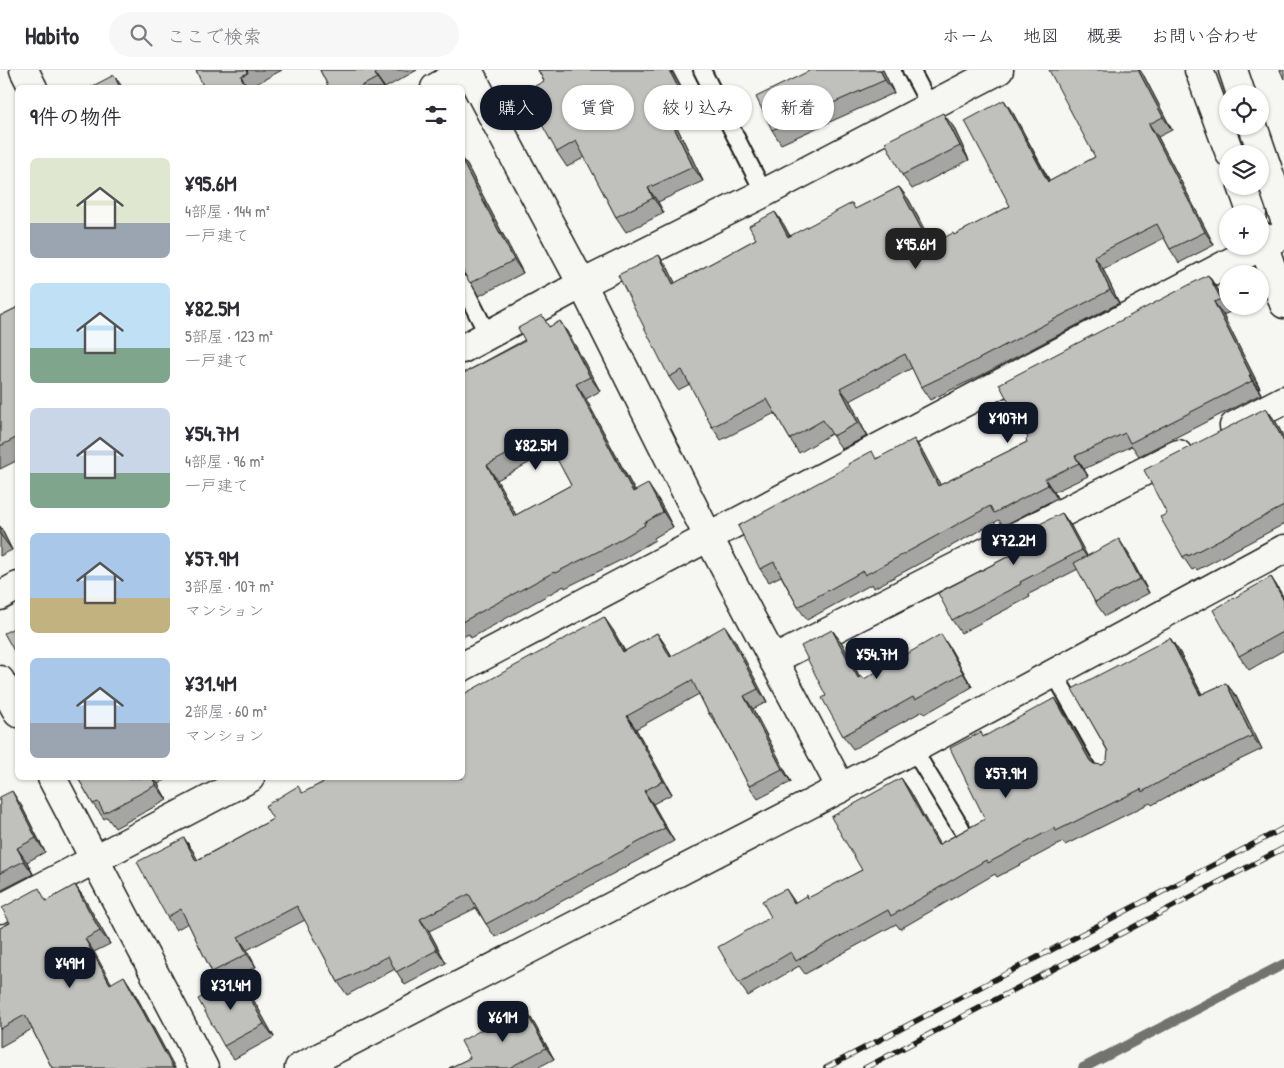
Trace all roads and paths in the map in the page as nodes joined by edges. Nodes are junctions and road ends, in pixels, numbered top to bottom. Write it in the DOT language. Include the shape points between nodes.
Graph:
graph roads {
  1 [pos="24,70"];
  2 [pos="468,70"];
  3 [pos="702,70"];
  4 [pos="911,70"];
  5 [pos="1000,70"];
  6 [pos="1199,70"];
  7 [pos="1233,70"];
  8 [pos="32,85"];
  9 [pos="440,85"];
  10 [pos="1238,85"];
  11 [pos="930,106"];
  12 [pos="1256,135"];
  13 [pos="1227,145"];
  14 [pos="764,193"];
  15 [pos="1284,216"];
  16 [pos="1269,238"];
  17 [pos="1237,255"];
  18 [pos="582,284"];
  19 [pos="465,290"];
  20 [pos="1284,304"];
  21 [pos="488,335"];
  22 [pos="465,347"];
  23 [pos="1284,400"];
  24 [pos="709,538"];
  25 [pos="1284,549"];
  26 [pos="15,588"];
  27 [pos="0,596"];
  28 [pos="773,660"];
  29 [pos="465,665"];
  30 [pos="1054,673"];
  31 [pos="0,680"];
  32 [pos="15,708"];
  33 [pos="913,749"];
  34 [pos="1108,769"];
  35 [pos="53,780"];
  36 [pos="246,780"];
  37 [pos="842,788"];
  38 [pos="961,828"];
  39 [pos="95,858"];
  40 [pos="0,909"];
  41 [pos="204,1068"];
  42 [pos="299,1068"];
  1 -- 8 [label="street"];
  2 -- 9 [label="street"];
  2 -- 18 [label="street"];
  3 -- 14 [label="lane"];
  4 -- 11 [label="lane"];
  5 -- 11 [label="street"];
  6 -- 13 [label="street"];
  7 -- 10 [label="street"];
  11 -- 14 [label="street"];
  12 -- 15 [label="street"];
  14 -- 18 [label="street"];
  16 -- 20 [label="street"];
  17 -- 24 [label="street"];
  18 -- 21 [label="street"];
  18 -- 24 [label="street"];
  19 -- 21 [label="lane"];
  21 -- 22 [label="street"];
  23 -- 28 [label="street"];
  24 -- 28 [label="street"];
  24 -- 29 [label="street"];
  25 -- 30 [label="street"];
  26 -- 27 [label="street"];
  28 -- 37 [label="street"];
  30 -- 33 [label="street"];
  30 -- 34 [label="lane"];
  31 -- 32 [label="street"];
  33 -- 37 [label="street"];
  33 -- 38 [label="lane"];
  35 -- 39 [label="street"];
  36 -- 39 [label="street"];
  37 -- 42 [label="street"];
  39 -- 40 [label="street"];
  39 -- 41 [label="street"];
}
